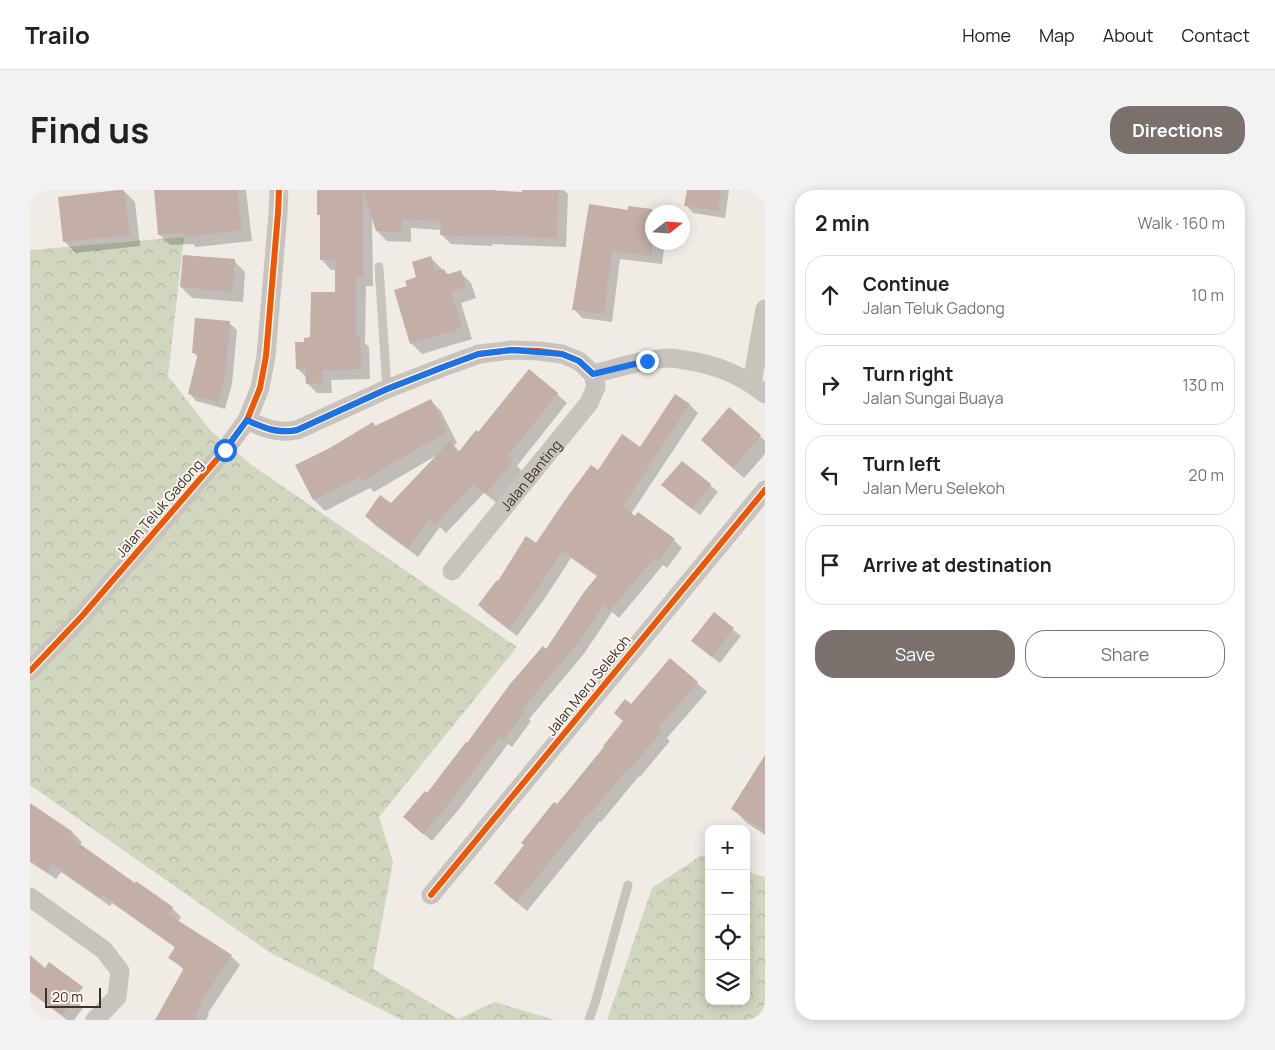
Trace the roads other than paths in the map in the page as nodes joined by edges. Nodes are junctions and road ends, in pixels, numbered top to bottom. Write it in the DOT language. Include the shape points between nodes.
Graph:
graph roads {
  1 [pos="279,190"];
  2 [pos="379,267"];
  3 [pos="765,309"];
  4 [pos="593,374"];
  5 [pos="387,389"];
  6 [pos="759,389"];
  7 [pos="247,420"];
  8 [pos="765,490"];
  9 [pos="452,571"];
  10 [pos="30,671"];
  11 [pos="628,885"];
  12 [pos="431,896"];
  13 [pos="30,897"];
  14 [pos="95,1020"];
  15 [pos="589,1020"];
  1 -- 7 [label="street, Jalan Teluk Gadong" via="266,356 260,388"];
  2 -- 5 [label="lane"];
  3 -- 6 [label="street"];
  4 -- 5 [label="street" via="579,361 562,354 512,350 478,354"];
  4 -- 6 [label="street" via="670,358 724,370"];
  4 -- 9 [label="street, Jalan Banting" via="596,387 589,403"];
  5 -- 7 [label="street" via="288,432 260,427"];
  7 -- 10 [label="street, Jalan Teluk Gadong" via="82,616"];
  8 -- 12 [label="street, Jalan Meru Selekoh"];
  11 -- 15 [label="lane"];
  13 -- 14 [label="street" via="104,950 120,971 117,997"];
}
